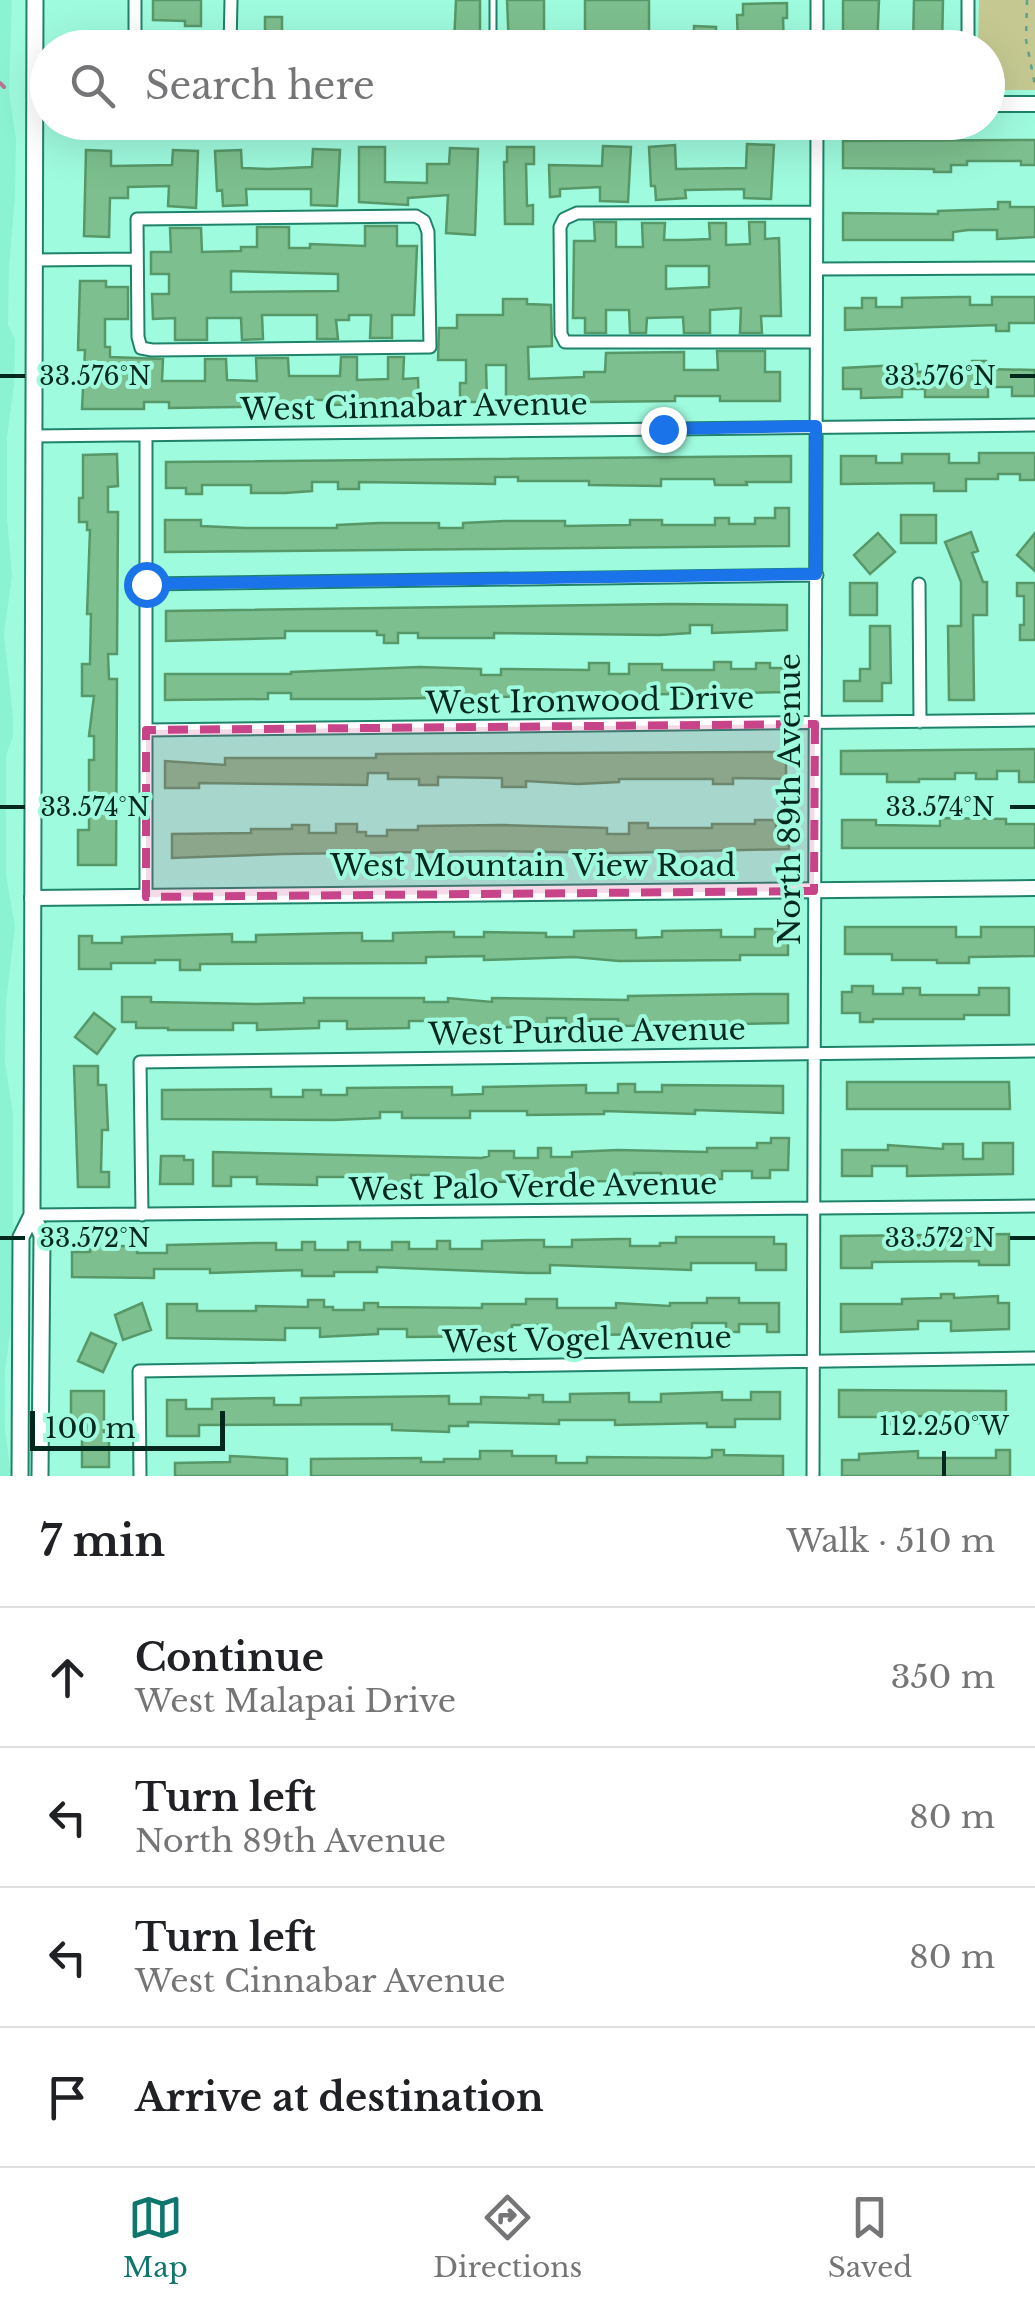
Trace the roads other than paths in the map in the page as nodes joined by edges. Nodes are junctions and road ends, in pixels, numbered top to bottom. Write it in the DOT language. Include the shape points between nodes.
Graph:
graph roads {
  1 [pos="36,0"];
  2 [pos="135,0"];
  3 [pos="231,0"];
  4 [pos="493,0"];
  5 [pos="817,0"];
  6 [pos="968,0"];
  7 [pos="37,30"];
  8 [pos="135,30"];
  9 [pos="230,30"];
  10 [pos="493,30"];
  11 [pos="817,30"];
  12 [pos="968,30"];
  13 [pos="1005,104"];
  14 [pos="1035,104"];
  15 [pos="40,140"];
  16 [pos="816,140"];
  17 [pos="816,212"];
  18 [pos="138,259"];
  19 [pos="34,260"];
  20 [pos="1035,268"];
  21 [pos="817,270"];
  22 [pos="816,342"];
  23 [pos="1035,424"];
  24 [pos="816,426"];
  25 [pos="34,436"];
  26 [pos="146,436"];
  27 [pos="816,574"];
  28 [pos="146,584"];
  29 [pos="920,584"];
  30 [pos="1035,720"];
  31 [pos="920,722"];
  32 [pos="815,724"];
  33 [pos="146,730"];
  34 [pos="1035,888"];
  35 [pos="814,891"];
  36 [pos="146,897"];
  37 [pos="32,898"];
  38 [pos="1035,1052"];
  39 [pos="814,1053"];
  40 [pos="1035,1206"];
  41 [pos="815,1208"];
  42 [pos="32,1215"];
  43 [pos="142,1216"];
  44 [pos="1035,1358"];
  45 [pos="814,1362"];
  46 [pos="20,1453"];
  47 [pos="40,1453"];
  48 [pos="20,1476"];
  49 [pos="40,1476"];
  50 [pos="140,1476"];
  51 [pos="813,1476"];
  1 -- 7 [label="main road"];
  2 -- 8 [label="street"];
  3 -- 9 [label="street"];
  4 -- 10 [label="lane"];
  5 -- 11 [label="street"];
  6 -- 12 [label="street"];
  13 -- 14 [label="street"];
  15 -- 19 [label="main road"];
  16 -- 17 [label="street, North 89th Avenue"];
  17 -- 21 [label="street, North 89th Avenue"];
  17 -- 22 [label="street" via="577,213 560,226 565,342"];
  18 -- 18 [label="street" via="141,348 430,347 428,232 416,216 137,220"];
  18 -- 19 [label="street"];
  19 -- 25 [label="main road"];
  20 -- 21 [label="street"];
  21 -- 22 [label="street, North 89th Avenue"];
  22 -- 24 [label="street, North 89th Avenue"];
  23 -- 24 [label="street, West Cinnabar Avenue"];
  24 -- 26 [label="street, West Cinnabar Avenue"];
  24 -- 27 [label="street, North 89th Avenue"];
  25 -- 26 [label="street, West Cinnabar Avenue"];
  25 -- 37 [label="main road"];
  26 -- 28 [label="street"];
  27 -- 28 [label="street"];
  27 -- 32 [label="street, North 89th Avenue"];
  28 -- 33 [label="street"];
  29 -- 31 [label="street"];
  30 -- 31 [label="street, West Ironwood Drive"];
  31 -- 32 [label="street, West Ironwood Drive"];
  32 -- 33 [label="street, West Ironwood Drive"];
  32 -- 35 [label="street, North 89th Avenue"];
  33 -- 36 [label="street"];
  34 -- 35 [label="street, West Mountain View Road"];
  35 -- 36 [label="street, West Mountain View Road"];
  35 -- 39 [label="street, North 89th Avenue"];
  36 -- 37 [label="street, West Mountain View Road"];
  37 -- 42 [label="main road"];
  38 -- 39 [label="street, West Purdue Avenue"];
  39 -- 41 [label="street, North 89th Avenue"];
  39 -- 43 [label="street, West Purdue Avenue" via="140,1062"];
  40 -- 41 [label="street, West Palo Verde Avenue"];
  41 -- 43 [label="street, West Palo Verde Avenue"];
  41 -- 45 [label="street, North 89th Avenue"];
  42 -- 43 [label="street, West Palo Verde Avenue"];
  42 -- 46 [label="main road" via="21,1237"];
  42 -- 47 [label="main road" via="42,1236"];
  44 -- 45 [label="street, West Vogel Avenue"];
  45 -- 50 [label="street, West Vogel Avenue" via="139,1371"];
  45 -- 51 [label="street, North 89th Avenue"];
  46 -- 47 [label="main road"];
  46 -- 48 [label="main road"];
  47 -- 49 [label="main road"];
}
